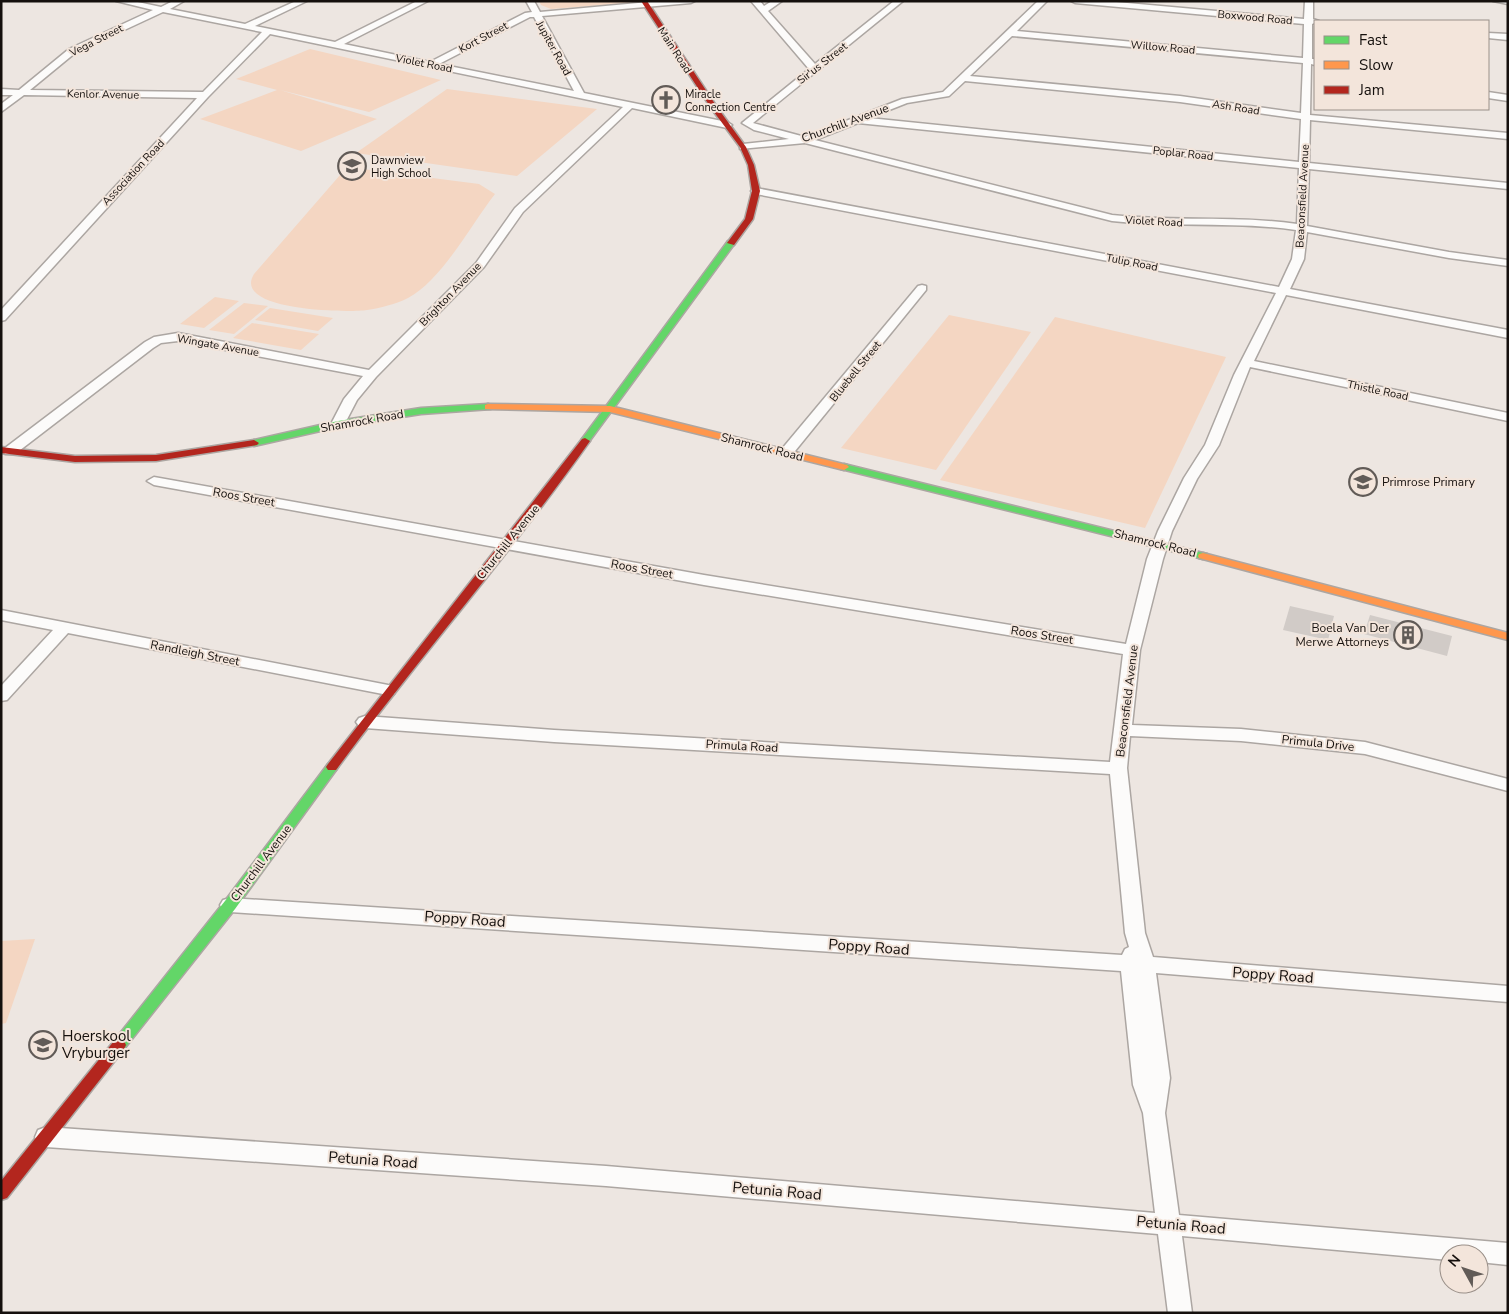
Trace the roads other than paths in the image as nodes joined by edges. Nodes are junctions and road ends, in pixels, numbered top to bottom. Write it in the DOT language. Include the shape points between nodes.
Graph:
graph roads {
  1 [pos="120,1"];
  2 [pos="180,1"];
  3 [pos="303,1"];
  4 [pos="424,1"];
  5 [pos="530,1"];
  6 [pos="691,1"];
  7 [pos="755,1"];
  8 [pos="778,1"];
  9 [pos="899,1"];
  10 [pos="1043,1"];
  11 [pos="1075,1"];
  12 [pos="1309,1"];
  13 [pos="1497,1"];
  14 [pos="1508,2"];
  15 [pos="645,3"];
  16 [pos="160,9"];
  17 [pos="764,10"];
  18 [pos="536,13"];
  19 [pos="1312,21"];
  20 [pos="246,27"];
  21 [pos="268,31"];
  22 [pos="1011,33"];
  23 [pos="1489,36"];
  24 [pos="1508,38"];
  25 [pos="336,45"];
  26 [pos="1311,61"];
  27 [pos="432,64"];
  28 [pos="814,69"];
  29 [pos="964,78"];
  30 [pos="1,92"];
  31 [pos="21,92"];
  32 [pos="580,94"];
  33 [pos="205,95"];
  34 [pos="1489,95"];
  35 [pos="1508,98"];
  36 [pos="630,104"];
  37 [pos="1,109"];
  38 [pos="1306,117"];
  39 [pos="858,120"];
  40 [pos="727,125"];
  41 [pos="1508,136"];
  42 [pos="806,140"];
  43 [pos="743,147"];
  44 [pos="1303,166"];
  45 [pos="1508,186"];
  46 [pos="756,191"];
  47 [pos="1302,228"];
  48 [pos="1508,263"];
  49 [pos="922,288"];
  50 [pos="1284,291"];
  51 [pos="1,316"];
  52 [pos="1508,334"];
  53 [pos="1247,363"];
  54 [pos="372,374"];
  55 [pos="610,409"];
  56 [pos="1508,417"];
  57 [pos="338,424"];
  58 [pos="6,450"];
  59 [pos="786,453"];
  60 [pos="154,481"];
  61 [pos="1160,544"];
  62 [pos="505,545"];
  63 [pos="1,615"];
  64 [pos="64,628"];
  65 [pos="1508,637"];
  66 [pos="1132,650"];
  67 [pos="388,690"];
  68 [pos="1,696"];
  69 [pos="365,722"];
  70 [pos="1123,730"];
  71 [pos="1118,768"];
  72 [pos="1508,786"];
  73 [pos="230,905"];
  74 [pos="1137,964"];
  75 [pos="1508,994"];
  76 [pos="1154,1113"];
  77 [pos="46,1136"];
  78 [pos="1,1193"];
  79 [pos="1168,1224"];
  80 [pos="1508,1254"];
  81 [pos="1180,1313"];
  1 -- 16 [label="street, Violet Road"];
  2 -- 16 [label="street, Vega Street"];
  3 -- 20 [label="street"];
  4 -- 25 [label="street"];
  5 -- 18 [label="street, Jupiter Road"];
  6 -- 15 [label="street, Kort Street"];
  7 -- 17 [label="street"];
  8 -- 17 [label="street"];
  9 -- 28 [label="street, Sir'us Street"];
  10 -- 22 [label="street, Churchill Avenue"];
  11 -- 19 [label="street, Boxwood Road"];
  12 -- 19 [label="street, Beaconsfield Avenue"];
  13 -- 14 [label="street"];
  15 -- 18 [label="street, Kort Street"];
  15 -- 40 [label="street, Main Road"];
  16 -- 20 [label="street, Violet Road"];
  16 -- 31 [label="street, Vega Street" via="72,51"];
  17 -- 28 [label="street"];
  18 -- 27 [label="street, Kort Street" via="518,18"];
  18 -- 32 [label="street, Jupiter Road"];
  19 -- 26 [label="street, Beaconsfield Avenue"];
  20 -- 21 [label="street, Violet Road"];
  21 -- 25 [label="street, Violet Road"];
  21 -- 33 [label="street, Association Road"];
  22 -- 26 [label="street, Willow Road"];
  22 -- 29 [label="street, Churchill Avenue"];
  23 -- 24 [label="street"];
  25 -- 27 [label="street, Violet Road"];
  26 -- 38 [label="street, Beaconsfield Avenue"];
  27 -- 32 [label="street, Violet Road"];
  28 -- 42 [label="street, Sir'us Street" via="747,123"];
  29 -- 38 [label="street, Ash Road" via="1180,99"];
  29 -- 39 [label="street, Churchill Avenue" via="946,94 905,101"];
  30 -- 31 [label="street, Kenlor Avenue"];
  31 -- 33 [label="street, Kenlor Avenue"];
  31 -- 37 [label="street, Vega Street"];
  32 -- 36 [label="street, Violet Road"];
  33 -- 51 [label="street, Association Road"];
  34 -- 35 [label="street"];
  36 -- 40 [label="street, Violet Road" via="686,120"];
  36 -- 54 [label="street, Brighton Avenue" via="519,210 480,266"];
  38 -- 41 [label="street, Ash Road"];
  38 -- 44 [label="street, Beaconsfield Avenue"];
  39 -- 42 [label="street, Churchill Avenue"];
  39 -- 44 [label="street, Poplar Road"];
  40 -- 43 [label="street, Main Road"];
  42 -- 43 [label="street, Churchill Avenue"];
  42 -- 47 [label="street, Violet Road" via="1112,218 1151,223 1244,221"];
  43 -- 46 [label="street, Churchill Avenue" via="751,164"];
  44 -- 45 [label="street, Poplar Road"];
  44 -- 47 [label="street, Beaconsfield Avenue"];
  46 -- 50 [label="street, Tulip Road"];
  46 -- 55 [label="street, Churchill Avenue" via="749,219"];
  47 -- 48 [label="street, Violet Road" via="1430,253"];
  47 -- 50 [label="street, Beaconsfield Avenue" via="1298,259"];
  49 -- 59 [label="street, Bluebell Street"];
  50 -- 52 [label="street, Tulip Road"];
  50 -- 53 [label="street, Beaconsfield Avenue"];
  53 -- 56 [label="street, Thistle Road"];
  53 -- 61 [label="street, Beaconsfield Avenue" via="1226,405 1212,445 1191,478"];
  54 -- 57 [label="street, Brighton Avenue" via="351,400"];
  54 -- 58 [label="street, Wingate Avenue" via="168,337 149,344"];
  55 -- 57 [label="street, Shamrock Road" via="497,406 421,411"];
  55 -- 59 [label="street, Shamrock Road"];
  55 -- 62 [label="street, Churchill Avenue"];
  57 -- 58 [label="street, Shamrock Road" via="248,444 156,458 75,459"];
  59 -- 61 [label="street, Shamrock Road"];
  60 -- 62 [label="street, Roos Street"];
  61 -- 65 [label="street, Shamrock Road"];
  61 -- 66 [label="street, Beaconsfield Avenue"];
  62 -- 66 [label="street, Roos Street"];
  62 -- 67 [label="street, Churchill Avenue"];
  63 -- 64 [label="street, Randleigh Street"];
  64 -- 67 [label="street, Randleigh Street"];
  64 -- 68 [label="street"];
  66 -- 70 [label="street, Beaconsfield Avenue"];
  67 -- 69 [label="street, Churchill Avenue"];
  69 -- 71 [label="street, Primula Road"];
  69 -- 73 [label="street, Churchill Avenue"];
  70 -- 71 [label="street, Beaconsfield Avenue"];
  70 -- 72 [label="street, Primula Drive" via="1241,735 1365,748"];
  71 -- 74 [label="street, Beaconsfield Avenue"];
  73 -- 74 [label="street, Poppy Road"];
  73 -- 77 [label="street, Churchill Avenue"];
  74 -- 75 [label="street, Poppy Road"];
  74 -- 76 [label="street, Beaconsfield Avenue" via="1144,1085"];
  76 -- 79 [label="street, Beaconsfield Avenue"];
  77 -- 78 [label="street, Churchill Avenue"];
  77 -- 79 [label="street, Petunia Road" via="606,1176"];
  79 -- 80 [label="street, Petunia Road"];
  79 -- 81 [label="street, Beaconsfield Avenue"];
}
